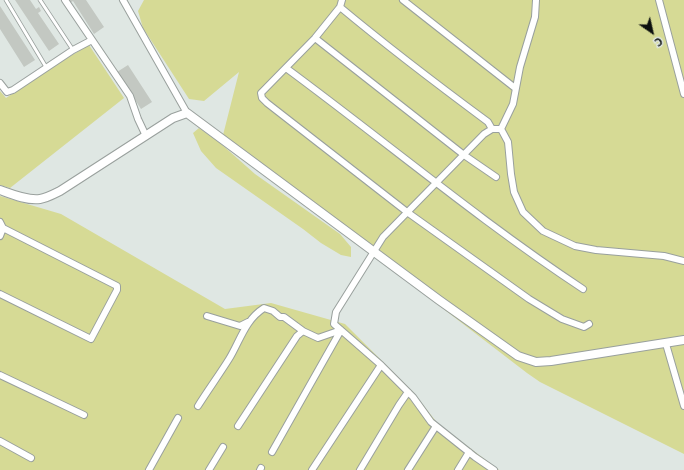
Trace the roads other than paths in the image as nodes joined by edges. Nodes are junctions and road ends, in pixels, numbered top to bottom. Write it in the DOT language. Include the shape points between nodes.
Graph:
graph roads {
  1 [pos="6,0"];
  2 [pos="40,0"];
  3 [pos="65,0"];
  4 [pos="123,0"];
  5 [pos="342,0"];
  6 [pos="403,0"];
  7 [pos="536,0"];
  8 [pos="659,0"];
  9 [pos="340,7"];
  10 [pos="315,38"];
  11 [pos="92,40"];
  12 [pos="73,50"];
  13 [pos="46,67"];
  14 [pos="286,68"];
  15 [pos="0,83"];
  16 [pos="515,88"];
  17 [pos="684,94"];
  18 [pos="187,114"];
  19 [pos="492,129"];
  20 [pos="501,129"];
  21 [pos="146,136"];
  22 [pos="464,155"];
  23 [pos="496,177"];
  24 [pos="436,183"];
  25 [pos="0,190"];
  26 [pos="407,212"];
  27 [pos="0,222"];
  28 [pos="3,228"];
  29 [pos="0,236"];
  30 [pos="374,252"];
  31 [pos="684,261"];
  32 [pos="584,289"];
  33 [pos="0,294"];
  34 [pos="207,316"];
  35 [pos="248,322"];
  36 [pos="590,324"];
  37 [pos="341,330"];
  38 [pos="303,331"];
  39 [pos="684,340"];
  40 [pos="666,344"];
  41 [pos="381,365"];
  42 [pos="0,375"];
  43 [pos="408,392"];
  44 [pos="198,406"];
  45 [pos="684,406"];
  46 [pos="84,415"];
  47 [pos="178,418"];
  48 [pos="238,426"];
  49 [pos="436,426"];
  50 [pos="0,442"];
  51 [pos="223,447"];
  52 [pos="272,452"];
  53 [pos="469,452"];
  54 [pos="31,458"];
  55 [pos="149,470"];
  56 [pos="209,470"];
  57 [pos="312,470"];
  58 [pos="360,470"];
  59 [pos="408,470"];
  60 [pos="458,470"];
  61 [pos="494,470"];
  1 -- 13 [label="lane"];
  2 -- 12 [label="lane"];
  3 -- 11 [label="street"];
  4 -- 18 [label="street"];
  5 -- 9 [label="street"];
  6 -- 16 [label="street"];
  7 -- 16 [label="street" via="535,17"];
  8 -- 17 [label="street"];
  9 -- 10 [label="street"];
  9 -- 19 [label="street" via="488,122"];
  10 -- 14 [label="street"];
  10 -- 22 [label="street"];
  11 -- 12 [label="street"];
  11 -- 21 [label="street" via="130,96"];
  12 -- 13 [label="street"];
  13 -- 15 [label="street" via="13,90 7,92"];
  14 -- 24 [label="street"];
  14 -- 26 [label="street" via="261,93 262,98"];
  16 -- 20 [label="street" via="513,104"];
  18 -- 21 [label="street" via="173,118"];
  18 -- 30 [label="street"];
  19 -- 20 [label="street"];
  19 -- 22 [label="street"];
  20 -- 31 [label="street" via="508,142 514,192 523,212 543,231 575,246 664,256"];
  21 -- 25 [label="street" via="50,196 39,199"];
  22 -- 23 [label="street"];
  22 -- 24 [label="street"];
  24 -- 26 [label="street"];
  24 -- 32 [label="street"];
  26 -- 30 [label="street" via="383,237"];
  26 -- 36 [label="street" via="529,299 562,319 584,327"];
  27 -- 28 [label="street"];
  28 -- 29 [label="street"];
  28 -- 33 [label="street" via="99,276 117,286 118,290 91,339"];
  30 -- 37 [label="street" via="336,312 334,324"];
  30 -- 40 [label="street" via="518,356 536,362"];
  34 -- 35 [label="street" via="240,326"];
  35 -- 38 [label="street" via="264,308 284,317"];
  35 -- 44 [label="street" via="230,358"];
  37 -- 38 [label="street" via="318,338"];
  37 -- 41 [label="street"];
  37 -- 52 [label="street"];
  38 -- 48 [label="street" via="297,336"];
  39 -- 40 [label="street"];
  40 -- 45 [label="street"];
  41 -- 43 [label="street"];
  41 -- 57 [label="street"];
  42 -- 46 [label="street"];
  43 -- 49 [label="street"];
  43 -- 58 [label="street"];
  47 -- 55 [label="street"];
  49 -- 53 [label="street"];
  49 -- 59 [label="street"];
  50 -- 54 [label="street"];
  51 -- 56 [label="street"];
  53 -- 60 [label="street"];
  53 -- 61 [label="street"];
}
